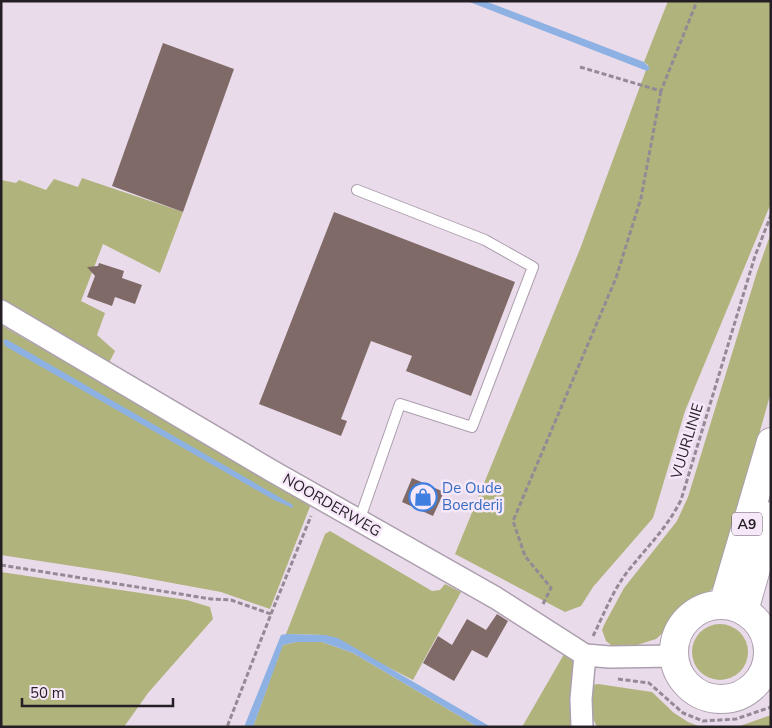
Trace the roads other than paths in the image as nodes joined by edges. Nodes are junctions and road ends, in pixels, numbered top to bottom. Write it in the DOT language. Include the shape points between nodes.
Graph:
graph roads {
  1 [pos="357,190"];
  2 [pos="1,311"];
  3 [pos="771,442"];
  4 [pos="771,516"];
  5 [pos="359,521"];
  6 [pos="733,608"];
  7 [pos="586,655"];
  8 [pos="674,656"];
  9 [pos="767,668"];
  10 [pos="582,727"];
  1 -- 5 [label="lane" via="485,240 532,268 472,428 400,404"];
  2 -- 5 [label="street, NOORDERWEG"];
  3 -- 6 [label="main road, A9"];
  4 -- 6 [label="main road, A9"];
  5 -- 7 [label="street, NOORDERWEG" via="496,598"];
  6 -- 8 [label="main road" via="707,607 692,614 681,626 675,640"];
  6 -- 9 [label="main road" via="757,622 766,638"];
  7 -- 8 [label="street, NOORDERWEG"];
  7 -- 10 [label="street" via="580,714"];
  8 -- 9 [label="main road" via="678,672 688,685 701,694 717,698 733,697 747,690"];
}
